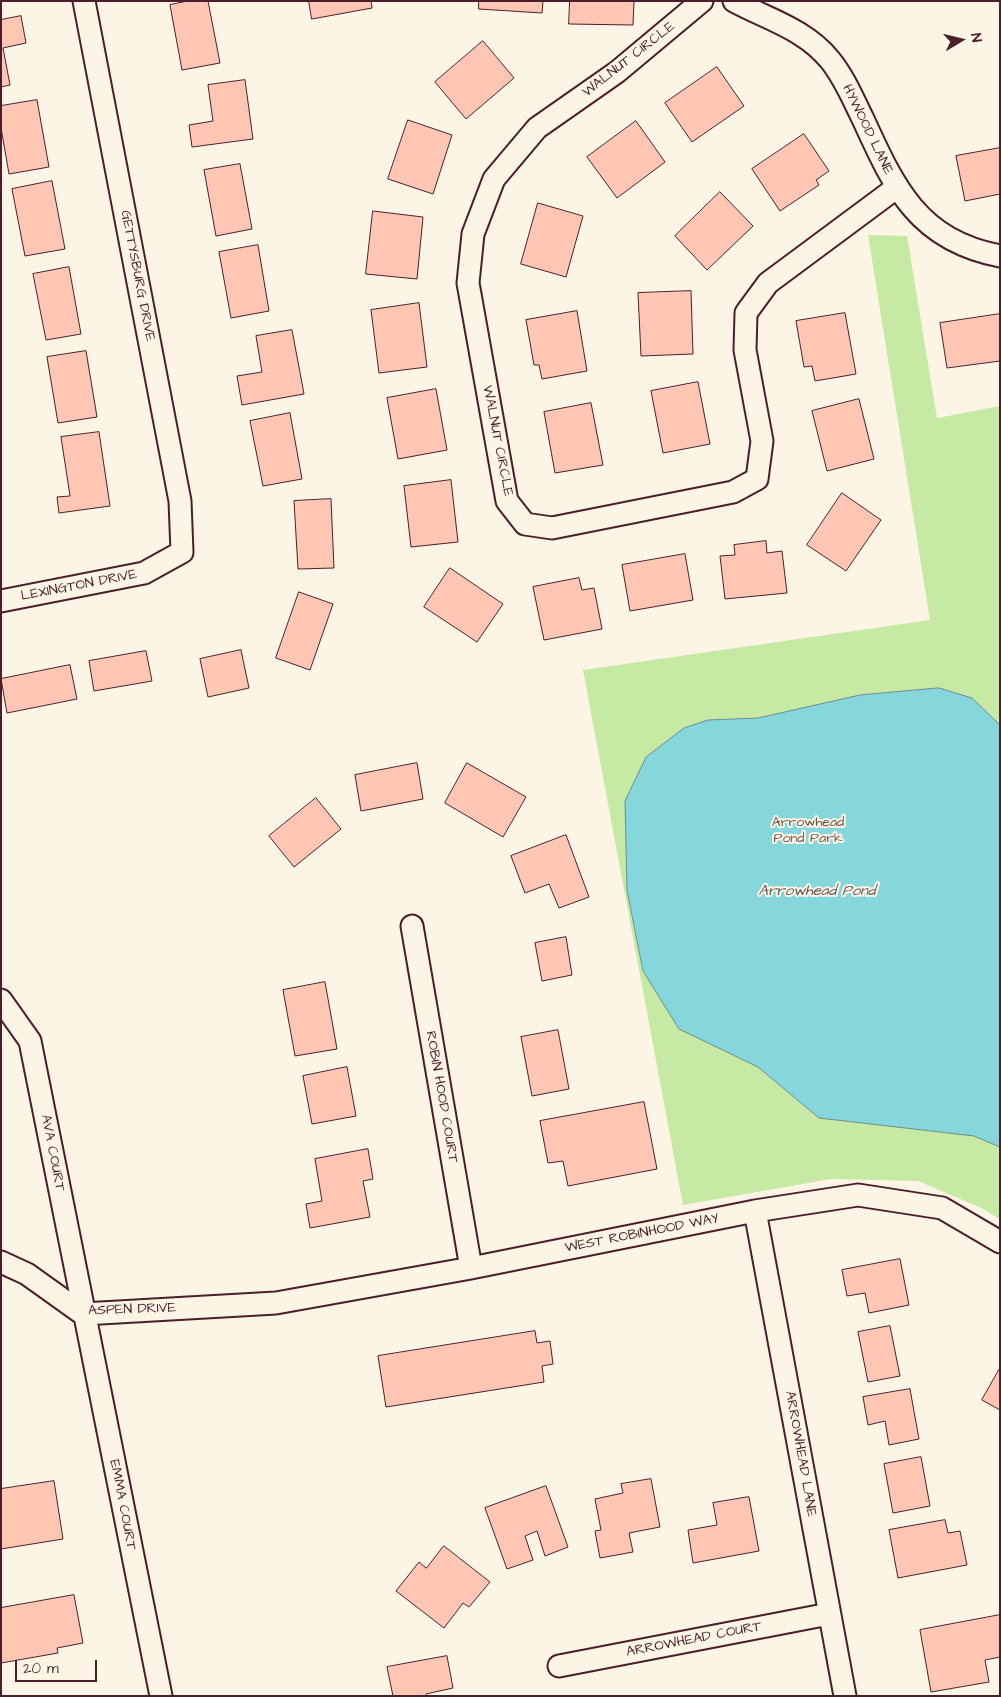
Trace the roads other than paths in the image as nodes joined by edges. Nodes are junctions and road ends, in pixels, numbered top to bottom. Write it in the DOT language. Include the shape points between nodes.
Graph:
graph roads {
  1 [pos="84,1"];
  2 [pos="702,1"];
  3 [pos="734,1"];
  4 [pos="896,188"];
  5 [pos="1000,256"];
  6 [pos="182,552"];
  7 [pos="1,601"];
  8 [pos="412,926"];
  9 [pos="1,1000"];
  10 [pos="755,1211"];
  11 [pos="1000,1242"];
  12 [pos="1,1262"];
  13 [pos="471,1268"];
  14 [pos="276,1303"];
  15 [pos="83,1314"];
  16 [pos="829,1614"];
  17 [pos="559,1666"];
  18 [pos="161,1696"];
  19 [pos="845,1696"];
  1 -- 6 [label="street, GETTYSBURG DRIVE" via="180,501"];
  2 -- 4 [label="street, WALNUT CIRCLE" via="617,72 537,128 494,179 473,234 468,282 507,501 525,524 552,528 733,492 757,479 762,441 745,350 746,313 768,283"];
  3 -- 4 [label="street, HYWOOD LANE" via="811,40 830,60 850,92"];
  4 -- 5 [label="street, HYWOOD LANE" via="922,219 945,237 977,252"];
  6 -- 7 [label="street, LEXINGTON DRIVE" via="144,573"];
  8 -- 13 [label="street, ROBIN HOOD COURT"];
  9 -- 15 [label="street, AVA COURT" via="30,1040"];
  10 -- 11 [label="street, WEST ROBINHOOD WAY" via="858,1195 942,1208"];
  10 -- 13 [label="street, WEST ROBINHOOD WAY"];
  10 -- 16 [label="street, ARROWHEAD LANE"];
  12 -- 15 [label="street, ASPEN DRIVE" via="27,1274"];
  13 -- 14 [label="street, WEST ROBINHOOD WAY"];
  14 -- 15 [label="street, ASPEN DRIVE"];
  15 -- 18 [label="street, EMMA COURT"];
  16 -- 17 [label="street, ARROWHEAD COURT"];
  16 -- 19 [label="street, ARROWHEAD LANE"];
}
